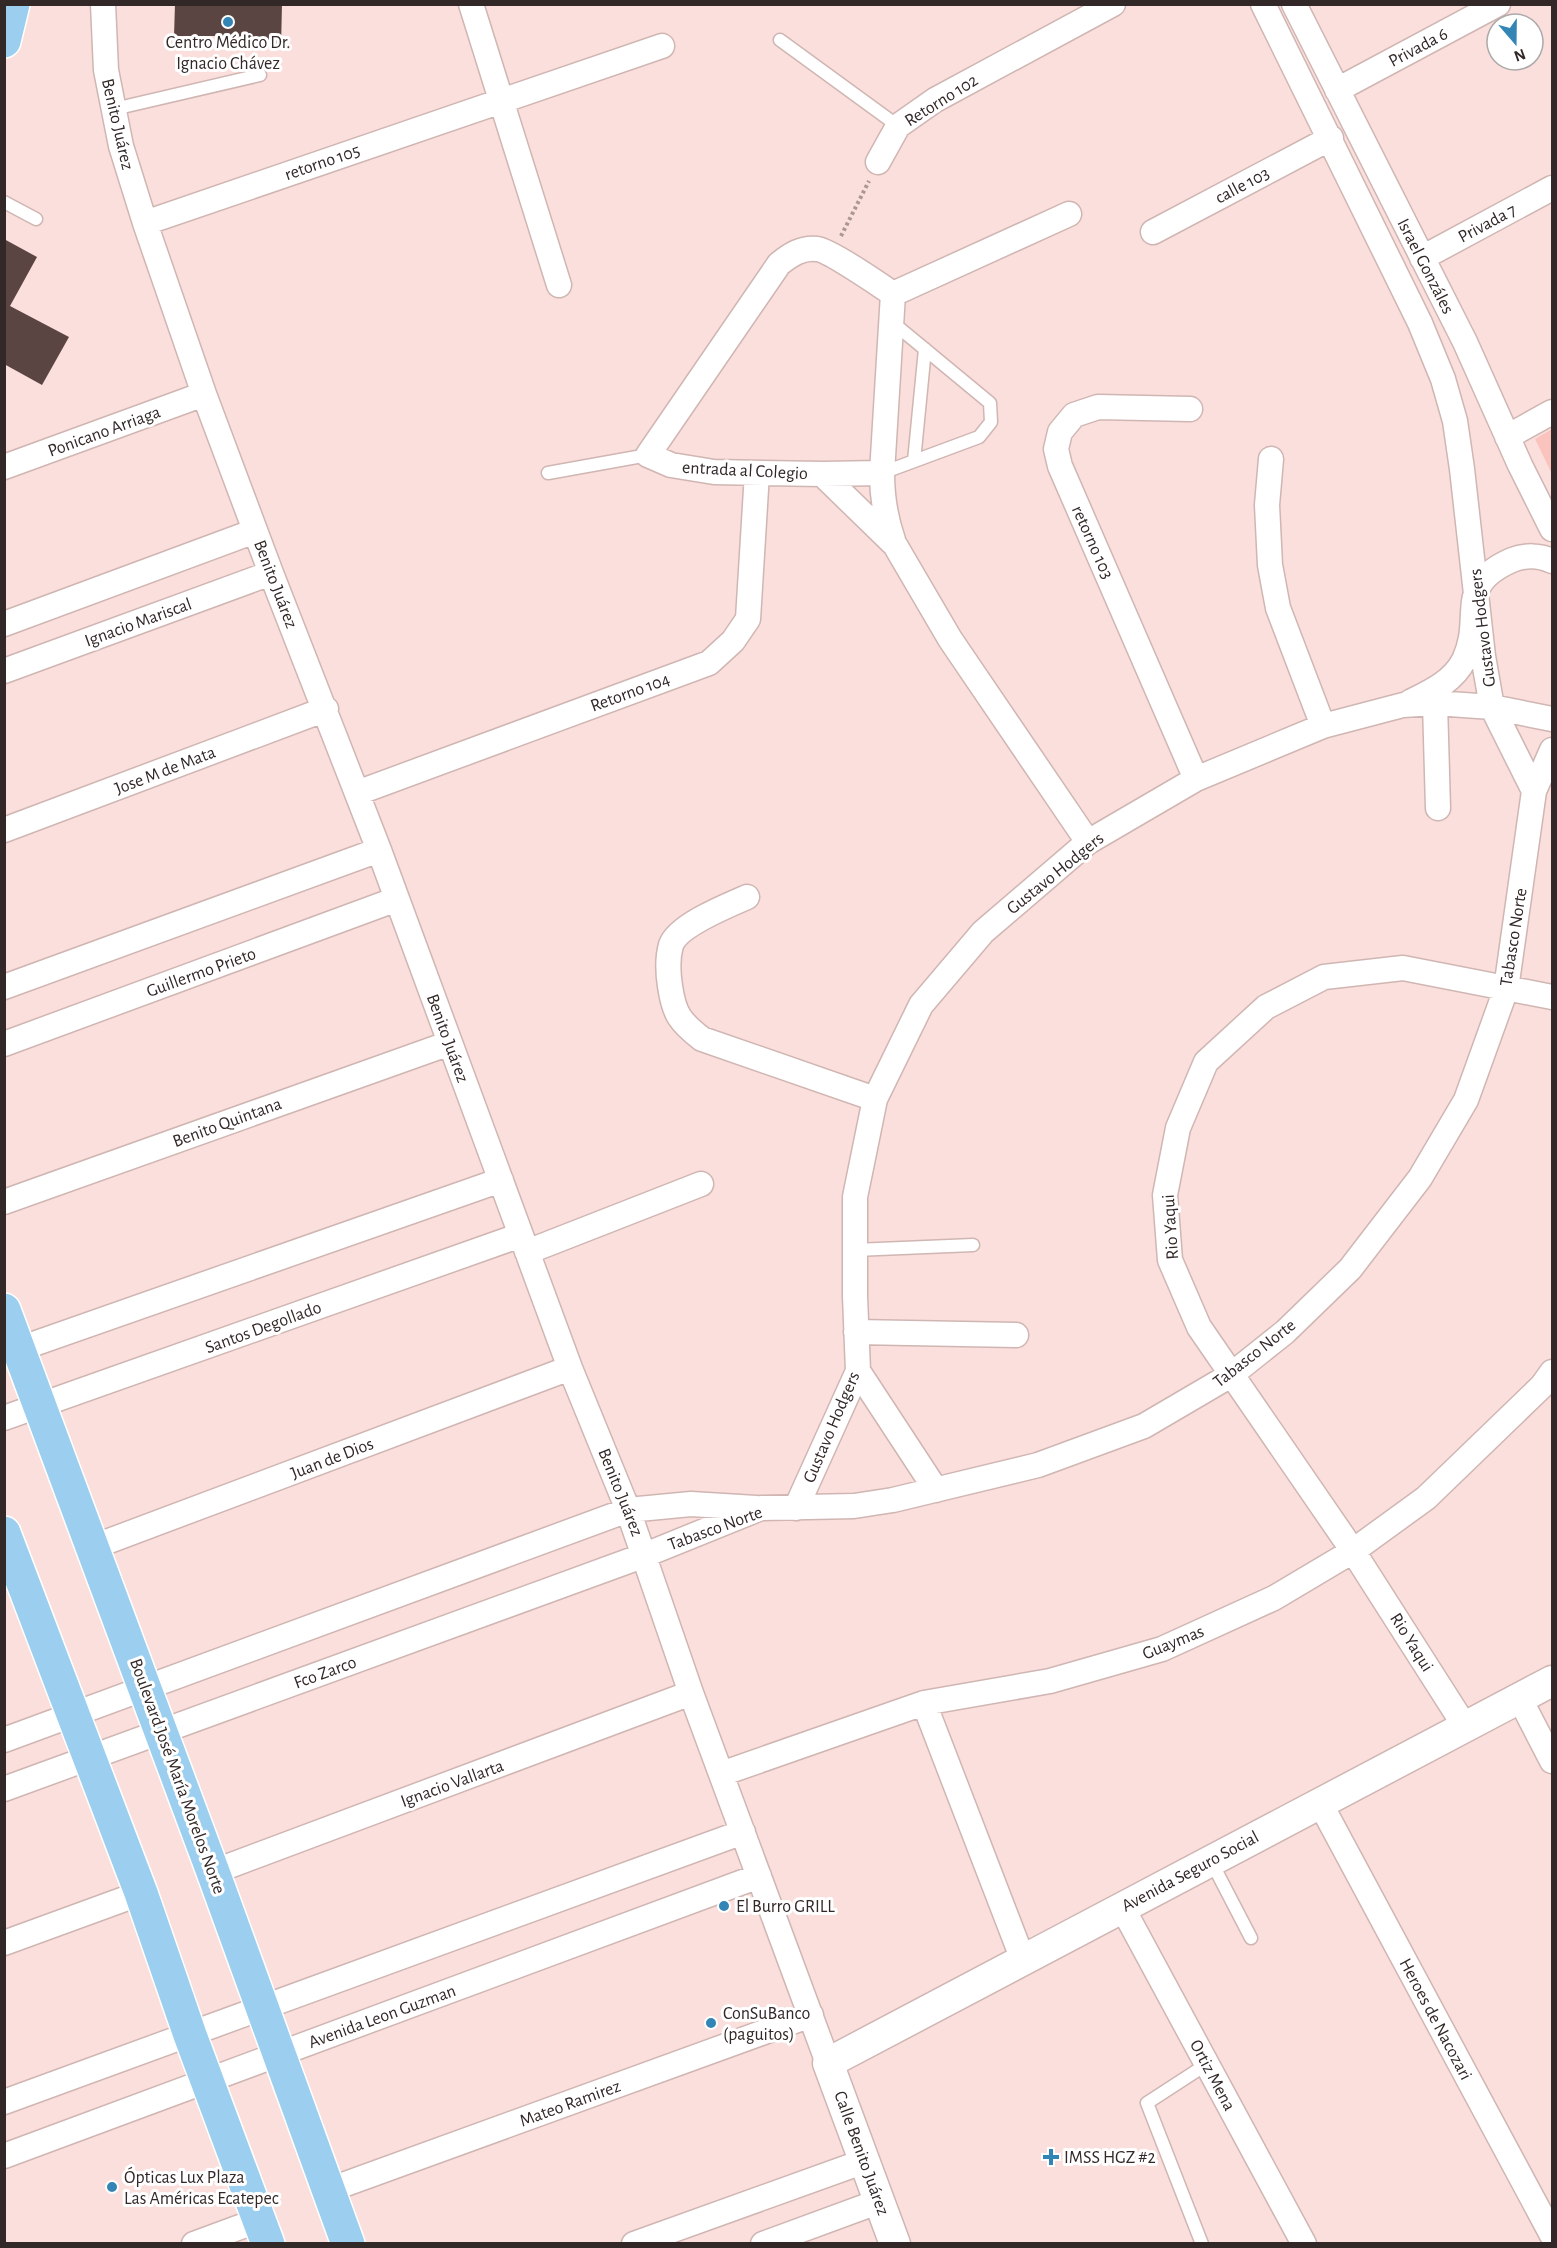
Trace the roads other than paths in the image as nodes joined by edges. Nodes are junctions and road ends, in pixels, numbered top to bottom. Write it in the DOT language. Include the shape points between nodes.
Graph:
graph roads {
  1 [pos="13,4"];
  2 [pos="103,4"];
  3 [pos="471,4"];
  4 [pos="1113,4"];
  5 [pos="1263,4"];
  6 [pos="1294,4"];
  7 [pos="1498,4"];
  8 [pos="780,40"];
  9 [pos="4,41"];
  10 [pos="662,46"];
  11 [pos="260,75"];
  12 [pos="1337,90"];
  13 [pos="500,102"];
  14 [pos="114,109"];
  15 [pos="898,126"];
  16 [pos="1331,138"];
  17 [pos="878,162"];
  18 [pos="1552,188"];
  19 [pos="4,202"];
  20 [pos="1069,214"];
  21 [pos="36,219"];
  22 [pos="145,223"];
  23 [pos="1153,232"];
  24 [pos="1422,258"];
  25 [pos="559,285"];
  26 [pos="893,294"];
  27 [pos="892,322"];
  28 [pos="925,350"];
  29 [pos="204,394"];
  30 [pos="1190,409"];
  31 [pos="1552,412"];
  32 [pos="1507,437"];
  33 [pos="648,455"];
  34 [pos="1271,459"];
  35 [pos="914,461"];
  36 [pos="4,467"];
  37 [pos="1462,469"];
  38 [pos="548,473"];
  39 [pos="757,473"];
  40 [pos="822,474"];
  41 [pos="882,474"];
  42 [pos="1552,529"];
  43 [pos="255,531"];
  44 [pos="895,545"];
  45 [pos="1552,561"];
  46 [pos="271,573"];
  47 [pos="1477,585"];
  48 [pos="4,624"];
  49 [pos="4,671"];
  50 [pos="1435,703"];
  51 [pos="1403,705"];
  52 [pos="1492,706"];
  53 [pos="326,709"];
  54 [pos="1552,719"];
  55 [pos="1323,726"];
  56 [pos="1552,750"];
  57 [pos="1196,779"];
  58 [pos="1534,791"];
  59 [pos="357,793"];
  60 [pos="1438,808"];
  61 [pos="4,830"];
  62 [pos="1088,842"];
  63 [pos="379,850"];
  64 [pos="747,897"];
  65 [pos="397,899"];
  66 [pos="4,987"];
  67 [pos="1506,989"];
  68 [pos="1552,997"];
  69 [pos="450,1043"];
  70 [pos="4,1044"];
  71 [pos="875,1099"];
  72 [pos="501,1180"];
  73 [pos="701,1184"];
  74 [pos="4,1202"];
  75 [pos="524,1243"];
  76 [pos="973,1245"];
  77 [pos="855,1250"];
  78 [pos="4,1310"];
  79 [pos="856,1332"];
  80 [pos="1016,1335"];
  81 [pos="12,1351"];
  82 [pos="570,1368"];
  83 [pos="858,1371"];
  84 [pos="1231,1375"];
  85 [pos="1549,1382"];
  86 [pos="40,1406"];
  87 [pos="4,1418"];
  88 [pos="936,1490"];
  89 [pos="761,1508"];
  90 [pos="796,1508"];
  91 [pos="628,1510"];
  92 [pos="4,1533"];
  93 [pos="93,1547"];
  94 [pos="1353,1551"];
  95 [pos="645,1555"];
  96 [pos="13,1585"];
  97 [pos="1552,1681"];
  98 [pos="146,1689"];
  99 [pos="691,1693"];
  100 [pos="1520,1699"];
  101 [pos="924,1703"];
  102 [pos="73,1714"];
  103 [pos="1466,1728"];
  104 [pos="161,1732"];
  105 [pos="4,1740"];
  106 [pos="89,1759"];
  107 [pos="1552,1761"];
  108 [pos="722,1774"];
  109 [pos="4,1789"];
  110 [pos="1320,1803"];
  111 [pos="743,1832"];
  112 [pos="1210,1860"];
  113 [pos="213,1872"];
  114 [pos="759,1876"];
  115 [pos="141,1893"];
  116 [pos="1122,1907"];
  117 [pos="1251,1938"];
  118 [pos="4,1943"];
  119 [pos="1023,1960"];
  120 [pos="262,2008"];
  121 [pos="811,2015"];
  122 [pos="190,2035"];
  123 [pos="278,2054"];
  124 [pos="828,2063"];
  125 [pos="1207,2064"];
  126 [pos="206,2079"];
  127 [pos="4,2102"];
  128 [pos="4,2156"];
  129 [pos="865,2161"];
  130 [pos="329,2190"];
  131 [pos="880,2201"];
  132 [pos="263,2232"];
  133 [pos="1552,2235"];
  134 [pos="194,2244"];
  135 [pos="348,2244"];
  136 [pos="634,2244"];
  137 [pos="763,2244"];
  138 [pos="895,2244"];
  139 [pos="1202,2244"];
  140 [pos="1304,2244"];
  1 -- 9 [label="main road"];
  2 -- 14 [label="street, Benito Juárez" via="105,70"];
  3 -- 13 [label="street"];
  4 -- 15 [label="street, Retorno 102" via="935,100"];
  5 -- 16 [label="street, Israel Gonzáles"];
  6 -- 12 [label="street, Israel Gonzáles"];
  7 -- 12 [label="street, Privada 6"];
  8 -- 15 [label="lane"];
  10 -- 13 [label="street, retorno 105"];
  11 -- 14 [label="lane"];
  12 -- 24 [label="street, Israel Gonzáles"];
  13 -- 22 [label="street, retorno 105"];
  13 -- 25 [label="street"];
  14 -- 22 [label="street, Benito Juárez"];
  15 -- 17 [label="street, Retorno 102"];
  16 -- 23 [label="street, calle 103"];
  16 -- 37 [label="street, Israel Gonzáles" via="1443,379 1455,421"];
  18 -- 24 [label="street, Privada 7"];
  19 -- 21 [label="lane"];
  20 -- 26 [label="street"];
  22 -- 29 [label="street, Benito Juárez"];
  24 -- 32 [label="street, Israel Gonzáles"];
  26 -- 27 [label="street"];
  26 -- 33 [label="street" via="818,249 790,255 779,264"];
  27 -- 28 [label="lane"];
  27 -- 41 [label="street"];
  28 -- 35 [label="lane"];
  28 -- 35 [label="lane" via="990,404 991,422 979,437"];
  29 -- 36 [label="street, Ponicano Arriaga"];
  29 -- 43 [label="street, Benito Juárez"];
  30 -- 57 [label="street, retorno 103" via="1098,407 1074,415 1060,432 1056,449"];
  31 -- 32 [label="street"];
  32 -- 42 [label="street, Israel Gonzáles"];
  33 -- 38 [label="lane"];
  33 -- 39 [label="street, entrada al Colegio" via="671,465"];
  34 -- 55 [label="street" via="1267,505 1270,565 1278,608"];
  35 -- 41 [label="lane"];
  37 -- 47 [label="street, Gustavo Hodgers"];
  39 -- 40 [label="street, entrada al Colegio"];
  39 -- 59 [label="street, Retorno 104" via="748,619 733,641 708,663"];
  40 -- 41 [label="street"];
  40 -- 44 [label="street, entrada al Colegio"];
  41 -- 44 [label="street" via="885,518"];
  43 -- 46 [label="street, Benito Juárez"];
  43 -- 48 [label="street"];
  44 -- 62 [label="street, entrada al Colegio" via="950,639"];
  45 -- 47 [label="street" via="1544,556 1520,558 1496,567"];
  46 -- 49 [label="street, Ignacio Mariscal"];
  46 -- 53 [label="street, Benito Juárez"];
  47 -- 51 [label="street" via="1464,660 1447,681"];
  47 -- 52 [label="street, Gustavo Hodgers"];
  50 -- 51 [label="street, Gustavo Hodgers"];
  50 -- 52 [label="street, Gustavo Hodgers"];
  50 -- 60 [label="street"];
  51 -- 55 [label="street, Gustavo Hodgers"];
  52 -- 54 [label="street"];
  52 -- 58 [label="street"];
  53 -- 59 [label="street, Benito Juárez"];
  53 -- 61 [label="street, Jose M de Mata"];
  55 -- 57 [label="street, Gustavo Hodgers"];
  56 -- 58 [label="street, Tabasco Norte"];
  57 -- 62 [label="street, Gustavo Hodgers"];
  58 -- 67 [label="street, Tabasco Norte"];
  59 -- 63 [label="street, Benito Juárez"];
  62 -- 71 [label="street, Gustavo Hodgers" via="982,932 921,1005"];
  63 -- 65 [label="street, Benito Juárez"];
  63 -- 66 [label="street"];
  64 -- 71 [label="street" via="699,918 672,943 667,969 673,1004 683,1024 702,1039"];
  65 -- 69 [label="street, Benito Juárez"];
  65 -- 70 [label="street, Guillermo Prieto"];
  67 -- 68 [label="street, Rio Yaqui"];
  67 -- 84 [label="street, Tabasco Norte" via="1466,1100 1420,1178 1350,1269 1285,1332"];
  67 -- 84 [label="street, Rio Yaqui" via="1403,968 1324,977 1266,1007 1206,1062 1178,1128 1165,1195 1170,1260 1199,1327"];
  69 -- 72 [label="street, Benito Juárez"];
  69 -- 74 [label="street, Benito Quintana"];
  71 -- 77 [label="street, Gustavo Hodgers" via="855,1197"];
  72 -- 75 [label="street, Benito Juárez"];
  72 -- 81 [label="street"];
  73 -- 75 [label="street, Santos Degollado"];
  75 -- 82 [label="street, Benito Juárez"];
  75 -- 86 [label="street, Santos Degollado"];
  76 -- 77 [label="lane"];
  77 -- 79 [label="street, Gustavo Hodgers"];
  78 -- 81 [label="main road, Boulevard José María Morelos Norte"];
  79 -- 80 [label="street"];
  79 -- 83 [label="street, Gustavo Hodgers"];
  81 -- 86 [label="main road, Boulevard José María Morelos Norte"];
  82 -- 91 [label="street, Benito Juárez"];
  82 -- 93 [label="street, Juan de Dios"];
  83 -- 88 [label="street"];
  83 -- 90 [label="street, Gustavo Hodgers"];
  84 -- 88 [label="street, Tabasco Norte" via="1144,1426 1038,1466"];
  84 -- 94 [label="street, Rio Yaqui"];
  85 -- 94 [label="street, Guaymas" via="1426,1498"];
  86 -- 87 [label="street, Santos Degollado"];
  86 -- 93 [label="main road, Boulevard José María Morelos Norte"];
  88 -- 90 [label="street, Tabasco Norte" via="854,1506"];
  89 -- 90 [label="street, Tabasco Norte"];
  89 -- 91 [label="street" via="691,1504"];
  89 -- 95 [label="street, Tabasco Norte"];
  91 -- 95 [label="street, Benito Juárez"];
  91 -- 98 [label="street"];
  92 -- 96 [label="main road"];
  93 -- 98 [label="main road, Boulevard José María Morelos Norte"];
  94 -- 101 [label="street, Guaymas" via="1274,1598 1162,1650 1050,1681"];
  94 -- 103 [label="street, Rio Yaqui"];
  95 -- 99 [label="street, Benito Juárez"];
  95 -- 104 [label="street, Fco Zarco"];
  96 -- 102 [label="main road"];
  97 -- 100 [label="street, Avenida Seguro Social"];
  98 -- 102 [label="street"];
  98 -- 104 [label="main road, Boulevard José María Morelos Norte"];
  99 -- 108 [label="street, Benito Juárez"];
  99 -- 113 [label="street, Ignacio Vallarta"];
  100 -- 103 [label="street, Avenida Seguro Social"];
  100 -- 107 [label="street"];
  101 -- 108 [label="street, Guaymas"];
  101 -- 119 [label="street"];
  102 -- 105 [label="street"];
  102 -- 106 [label="main road"];
  103 -- 110 [label="street, Avenida Seguro Social"];
  104 -- 106 [label="street, Fco Zarco"];
  104 -- 113 [label="main road, Boulevard José María Morelos Norte"];
  106 -- 109 [label="street, Fco Zarco"];
  106 -- 115 [label="main road"];
  108 -- 111 [label="street, Benito Juárez"];
  110 -- 112 [label="street, Avenida Seguro Social"];
  110 -- 133 [label="street, Heroes de Nacozari"];
  111 -- 114 [label="street, Benito Juárez"];
  111 -- 120 [label="street"];
  112 -- 116 [label="street, Avenida Seguro Social"];
  112 -- 117 [label="lane"];
  113 -- 120 [label="main road, Boulevard José María Morelos Norte"];
  114 -- 121 [label="street, Benito Juárez"];
  114 -- 123 [label="street, Avenida Leon Guzman"];
  115 -- 118 [label="street"];
  115 -- 122 [label="main road"];
  116 -- 119 [label="street, Avenida Seguro Social"];
  116 -- 125 [label="street, Ortiz Mena"];
  119 -- 124 [label="street, Avenida Seguro Social"];
  120 -- 122 [label="street"];
  120 -- 123 [label="main road, Boulevard José María Morelos Norte"];
  121 -- 124 [label="street, Benito Juárez"];
  121 -- 130 [label="street, Mateo Ramirez"];
  122 -- 126 [label="main road"];
  122 -- 127 [label="street"];
  123 -- 126 [label="street, Avenida Leon Guzman"];
  123 -- 130 [label="main road, Boulevard José María Morelos Norte"];
  124 -- 129 [label="street, Calle Benito Juárez"];
  125 -- 139 [label="lane" via="1147,2103"];
  125 -- 140 [label="street, Ortiz Mena"];
  126 -- 128 [label="street, Avenida Leon Guzman"];
  126 -- 132 [label="main road"];
  129 -- 131 [label="street, Calle Benito Juárez"];
  129 -- 136 [label="street"];
  130 -- 135 [label="main road, Boulevard José María Morelos Norte"];
  131 -- 137 [label="street"];
  131 -- 138 [label="street, Calle Benito Juárez"];
  132 -- 134 [label="street"];
}
